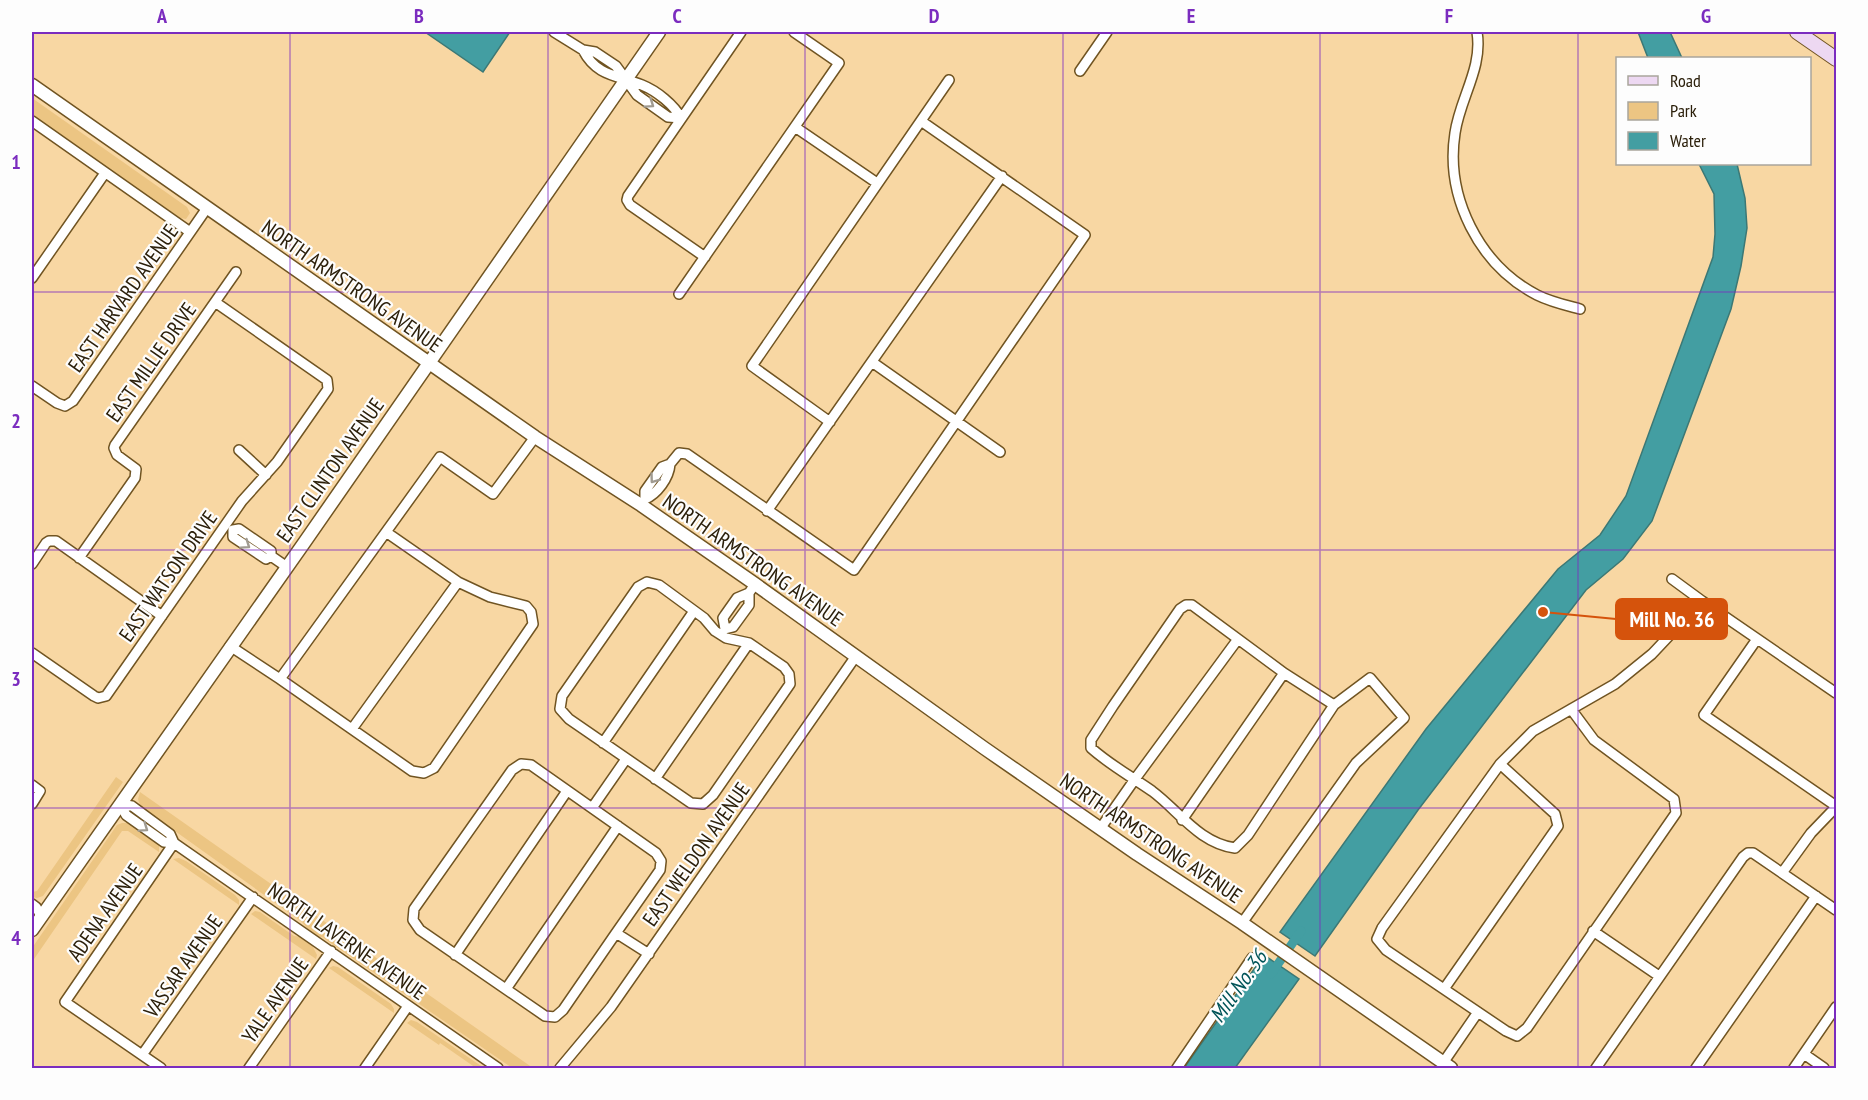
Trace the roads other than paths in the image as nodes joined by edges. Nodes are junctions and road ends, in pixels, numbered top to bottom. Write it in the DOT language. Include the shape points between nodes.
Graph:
graph roads {
  1 [pos="554,32"];
  2 [pos="659,32"];
  3 [pos="741,32"];
  4 [pos="794,32"];
  5 [pos="1107,32"];
  6 [pos="1477,32"];
  7 [pos="1797,32"];
  8 [pos="565,34"];
  9 [pos="1836,59"];
  10 [pos="1080,71"];
  11 [pos="625,79"];
  12 [pos="949,80"];
  13 [pos="32,85"];
  14 [pos="681,118"];
  15 [pos="921,121"];
  16 [pos="32,122"];
  17 [pos="795,127"];
  18 [pos="105,173"];
  19 [pos="1002,176"];
  20 [pos="877,183"];
  21 [pos="207,208"];
  22 [pos="190,232"];
  23 [pos="705,257"];
  24 [pos="236,272"];
  25 [pos="32,278"];
  26 [pos="679,294"];
  27 [pos="215,302"];
  28 [pos="1580,309"];
  29 [pos="872,362"];
  30 [pos="428,363"];
  31 [pos="32,387"];
  32 [pos="957,421"];
  33 [pos="830,422"];
  34 [pos="535,437"];
  35 [pos="239,450"];
  36 [pos="1000,452"];
  37 [pos="266,474"];
  38 [pos="643,502"];
  39 [pos="767,511"];
  40 [pos="229,528"];
  41 [pos="386,532"];
  42 [pos="79,558"];
  43 [pos="32,564"];
  44 [pos="287,567"];
  45 [pos="1672,579"];
  46 [pos="458,582"];
  47 [pos="752,589"];
  48 [pos="1702,602"];
  49 [pos="694,611"];
  50 [pos="728,611"];
  51 [pos="162,616"];
  52 [pos="739,619"];
  53 [pos="723,632"];
  54 [pos="1238,639"];
  55 [pos="1757,639"];
  56 [pos="748,643"];
  57 [pos="230,646"];
  58 [pos="32,653"];
  59 [pos="856,656"];
  60 [pos="1284,674"];
  61 [pos="280,679"];
  62 [pos="1836,693"];
  63 [pos="1334,705"];
  64 [pos="1571,709"];
  65 [pos="352,729"];
  66 [pos="603,743"];
  67 [pos="626,759"];
  68 [pos="1500,764"];
  69 [pos="1135,778"];
  70 [pos="656,779"];
  71 [pos="32,785"];
  72 [pos="567,791"];
  73 [pos="32,804"];
  74 [pos="120,804"];
  75 [pos="1836,807"];
  76 [pos="592,808"];
  77 [pos="1182,820"];
  78 [pos="618,826"];
  79 [pos="1100,829"];
  80 [pos="174,843"];
  81 [pos="1782,873"];
  82 [pos="1816,896"];
  83 [pos="253,897"];
  84 [pos="32,903"];
  85 [pos="1836,910"];
  86 [pos="36,916"];
  87 [pos="1242,923"];
  88 [pos="32,930"];
  89 [pos="1593,931"];
  90 [pos="616,933"];
  91 [pos="331,951"];
  92 [pos="455,954"];
  93 [pos="649,954"];
  94 [pos="1252,958"];
  95 [pos="1659,976"];
  96 [pos="506,989"];
  97 [pos="1444,989"];
  98 [pos="408,1005"];
  99 [pos="1836,1007"];
  100 [pos="1478,1012"];
  101 [pos="1804,1054"];
  102 [pos="142,1055"];
  103 [pos="1447,1066"];
  104 [pos="161,1068"];
  105 [pos="249,1068"];
  106 [pos="365,1068"];
  107 [pos="498,1068"];
  108 [pos="560,1068"];
  109 [pos="1176,1068"];
  110 [pos="1596,1068"];
  111 [pos="1696,1068"];
  112 [pos="1794,1068"];
  113 [pos="1824,1068"];
  1 -- 8 [label="street"];
  2 -- 11 [label="street, EAST CLINTON AVENUE"];
  3 -- 14 [label="street"];
  4 -- 17 [label="street" via="839,63"];
  5 -- 10 [label="street"];
  6 -- 28 [label="street" via="1477,62 1460,111 1453,152 1464,214 1490,257 1518,283 1553,302"];
  7 -- 9 [label="main road"];
  8 -- 11 [label="street" via="583,50 588,61 610,76"];
  11 -- 14 [label="street" via="637,95 668,117"];
  11 -- 30 [label="street, EAST CLINTON AVENUE"];
  12 -- 15 [label="street"];
  13 -- 21 [label="street, NORTH ARMSTRONG AVENUE"];
  14 -- 23 [label="street" via="627,200"];
  15 -- 19 [label="street"];
  15 -- 20 [label="street"];
  16 -- 18 [label="street"];
  17 -- 20 [label="street"];
  17 -- 23 [label="street"];
  18 -- 22 [label="street"];
  18 -- 25 [label="street"];
  19 -- 29 [label="street"];
  19 -- 32 [label="street" via="1085,235"];
  20 -- 33 [label="street" via="752,366"];
  21 -- 22 [label="street, EAST HARVARD AVENUE"];
  21 -- 30 [label="street, NORTH ARMSTRONG AVENUE"];
  22 -- 31 [label="street, EAST HARVARD AVENUE" via="72,401 66,406 57,403"];
  23 -- 26 [label="street"];
  24 -- 27 [label="street, EAST MILLIE DRIVE"];
  27 -- 37 [label="street, EAST WATSON DRIVE" via="327,380 328,389"];
  27 -- 42 [label="street, EAST MILLIE DRIVE" via="115,445 115,452 136,469 135,478"];
  29 -- 32 [label="street"];
  29 -- 33 [label="street"];
  30 -- 34 [label="street, NORTH ARMSTRONG AVENUE"];
  30 -- 44 [label="street, EAST CLINTON AVENUE"];
  32 -- 36 [label="street"];
  32 -- 39 [label="street" via="854,570"];
  33 -- 39 [label="street"];
  34 -- 38 [label="street, NORTH ARMSTRONG AVENUE"];
  34 -- 41 [label="street" via="493,494 440,457"];
  35 -- 37 [label="street"];
  37 -- 40 [label="street, EAST WATSON DRIVE" via="247,495"];
  38 -- 39 [label="street" via="645,491 662,467 679,453 687,454"];
  38 -- 47 [label="street, NORTH ARMSTRONG AVENUE"];
  40 -- 44 [label="street" via="239,529"];
  40 -- 51 [label="street, EAST WATSON DRIVE"];
  41 -- 46 [label="street"];
  41 -- 61 [label="street"];
  42 -- 43 [label="street" via="50,540"];
  42 -- 51 [label="street"];
  44 -- 57 [label="street, EAST CLINTON AVENUE"];
  45 -- 48 [label="street"];
  46 -- 65 [label="street"];
  46 -- 65 [label="street" via="490,597 526,606 533,624 434,768 424,773 412,771"];
  47 -- 50 [label="street" via="737,598"];
  47 -- 52 [label="street" via="749,605"];
  47 -- 59 [label="street, NORTH ARMSTRONG AVENUE"];
  48 -- 55 [label="street"];
  48 -- 64 [label="street" via="1652,654 1615,684"];
  49 -- 53 [label="street" via="715,631"];
  49 -- 66 [label="street"];
  49 -- 66 [label="street" via="659,585 647,582 638,587 562,696 560,708 569,719"];
  50 -- 52 [label="street"];
  50 -- 53 [label="street" via="723,618"];
  51 -- 58 [label="street, EAST WATSON DRIVE" via="106,696 100,698"];
  52 -- 53 [label="street"];
  53 -- 56 [label="street" via="726,638"];
  54 -- 60 [label="street"];
  54 -- 69 [label="street"];
  54 -- 69 [label="street" via="1192,605 1180,609 1091,740 1091,748 1100,756"];
  55 -- 62 [label="street"];
  55 -- 75 [label="street" via="1704,716"];
  56 -- 70 [label="street"];
  56 -- 70 [label="street" via="784,667 790,684 703,804 691,803"];
  57 -- 61 [label="street"];
  57 -- 74 [label="street, EAST CLINTON AVENUE"];
  59 -- 79 [label="street, NORTH ARMSTRONG AVENUE"];
  59 -- 93 [label="street, EAST WELDON AVENUE"];
  60 -- 63 [label="street"];
  60 -- 77 [label="street"];
  61 -- 65 [label="street"];
  63 -- 77 [label="street" via="1248,835 1235,848 1213,842"];
  63 -- 87 [label="street" via="1371,678 1404,718 1356,763"];
  64 -- 68 [label="street" via="1533,730"];
  64 -- 89 [label="street" via="1594,740 1674,799 1676,813"];
  66 -- 67 [label="street"];
  67 -- 70 [label="street"];
  67 -- 76 [label="street"];
  68 -- 97 [label="street" via="1555,814 1558,826"];
  68 -- 97 [label="street" via="1377,939 1386,950"];
  69 -- 77 [label="street"];
  69 -- 79 [label="street"];
  71 -- 73 [label="street" via="40,791"];
  72 -- 76 [label="street"];
  72 -- 92 [label="street"];
  72 -- 92 [label="street" via="531,765 521,764 512,770 414,909 413,920 420,930"];
  74 -- 80 [label="street, NORTH LAVERNE AVENUE" via="132,806 170,834"];
  74 -- 86 [label="street, EAST CLINTON AVENUE"];
  75 -- 81 [label="street"];
  76 -- 78 [label="street"];
  78 -- 90 [label="street" via="656,853 661,861 660,870"];
  78 -- 96 [label="street"];
  79 -- 87 [label="street, NORTH ARMSTRONG AVENUE"];
  80 -- 83 [label="street, NORTH LAVERNE AVENUE"];
  80 -- 102 [label="street, ADENA AVENUE" via="65,1002"];
  81 -- 82 [label="street"];
  81 -- 95 [label="street" via="1753,854 1743,857"];
  82 -- 85 [label="street"];
  82 -- 111 [label="street"];
  83 -- 91 [label="street, NORTH LAVERNE AVENUE"];
  83 -- 102 [label="street, VASSAR AVENUE"];
  84 -- 86 [label="street"];
  86 -- 88 [label="street, EAST CLINTON AVENUE"];
  87 -- 103 [label="street, NORTH ARMSTRONG AVENUE"];
  89 -- 95 [label="street"];
  89 -- 100 [label="street" via="1527,1028 1517,1036"];
  90 -- 93 [label="street"];
  90 -- 96 [label="street" via="555,1017 545,1017"];
  91 -- 98 [label="street, NORTH LAVERNE AVENUE"];
  91 -- 105 [label="street, YALE AVENUE"];
  92 -- 96 [label="street"];
  93 -- 108 [label="street, EAST WELDON AVENUE"];
  94 -- 109 [label="street"];
  95 -- 110 [label="street"];
  97 -- 100 [label="street"];
  98 -- 106 [label="street"];
  98 -- 107 [label="street, NORTH LAVERNE AVENUE"];
  99 -- 101 [label="street"];
  100 -- 103 [label="street"];
  101 -- 112 [label="street"];
  101 -- 113 [label="street"];
  102 -- 104 [label="street"];
}
